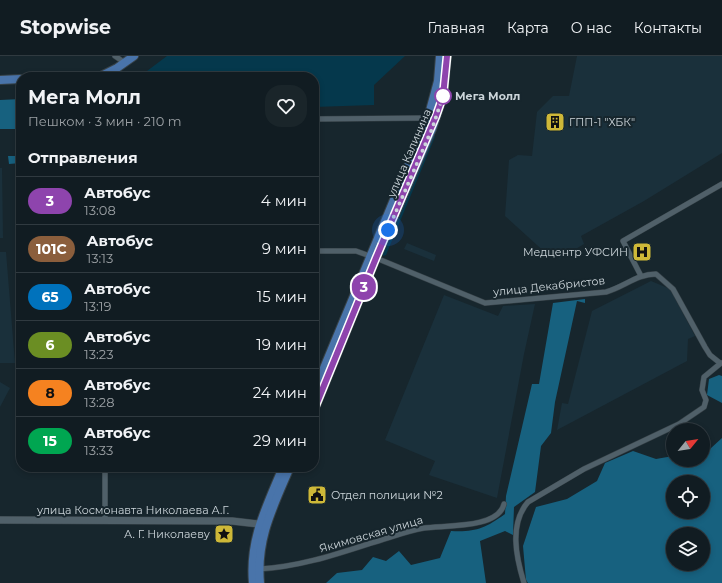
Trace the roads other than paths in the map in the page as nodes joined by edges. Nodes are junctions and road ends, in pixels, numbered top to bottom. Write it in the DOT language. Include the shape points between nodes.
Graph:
graph roads {
  1 [pos="115,56"];
  2 [pos="134,56"];
  3 [pos="140,56"];
  4 [pos="440,56"];
  5 [pos="447,56"];
  6 [pos="125,63"];
  7 [pos="111,72"];
  8 [pos="112,72"];
  9 [pos="16,79"];
  10 [pos="0,80"];
  11 [pos="0,84"];
  12 [pos="16,84"];
  13 [pos="428,118"];
  14 [pos="319,119"];
  15 [pos="722,184"];
  16 [pos="319,251"];
  17 [pos="373,257"];
  18 [pos="641,276"];
  19 [pos="721,363"];
  20 [pos="319,381"];
  21 [pos="319,397"];
  22 [pos="105,472"];
  23 [pos="281,472"];
  24 [pos="288,472"];
  25 [pos="504,504"];
  26 [pos="0,520"];
  27 [pos="105,520"];
  28 [pos="262,525"];
  29 [pos="259,569"];
  30 [pos="253,583"];
  31 [pos="260,583"];
  32 [pos="524,583"];
  1 -- 6 [label="street"];
  2 -- 6 [label="main road"];
  3 -- 8 [label="main road"];
  4 -- 13 [label="main road, улица Калинина" via="438,81"];
  5 -- 17 [label="main road, улица Калинина" via="443,96 436,116"];
  6 -- 7 [label="main road"];
  9 -- 10 [label="main road"];
  11 -- 12 [label="main road"];
  13 -- 14 [label="street"];
  13 -- 17 [label="main road, улица Калинина"];
  15 -- 18 [label="street" via="623,241"];
  16 -- 17 [label="street, улица Декабристов" via="358,252"];
  17 -- 18 [label="street, улица Декабристов" via="485,304 612,290"];
  17 -- 20 [label="main road, улица Калинина"];
  17 -- 21 [label="main road, улица Калинина"];
  18 -- 19 [label="street" via="656,274 669,284 679,297 710,355"];
  19 -- 32 [label="street" via="704,377 704,407 679,424 584,469 528,502 518,519 516,530 520,571"];
  22 -- 27 [label="street"];
  23 -- 28 [label="main road"];
  24 -- 28 [label="main road"];
  25 -- 29 [label="street, Якимовская улица" via="502,511 496,516 472,525 412,530 330,556 288,566"];
  26 -- 27 [label="street, улица Космонавта Николаева А.Г."];
  27 -- 28 [label="street, улица Космонавта Николаева А.Г." via="232,521"];
  28 -- 29 [label="main road"];
  28 -- 30 [label="main road" via="253,551"];
  29 -- 31 [label="main road"];
}
